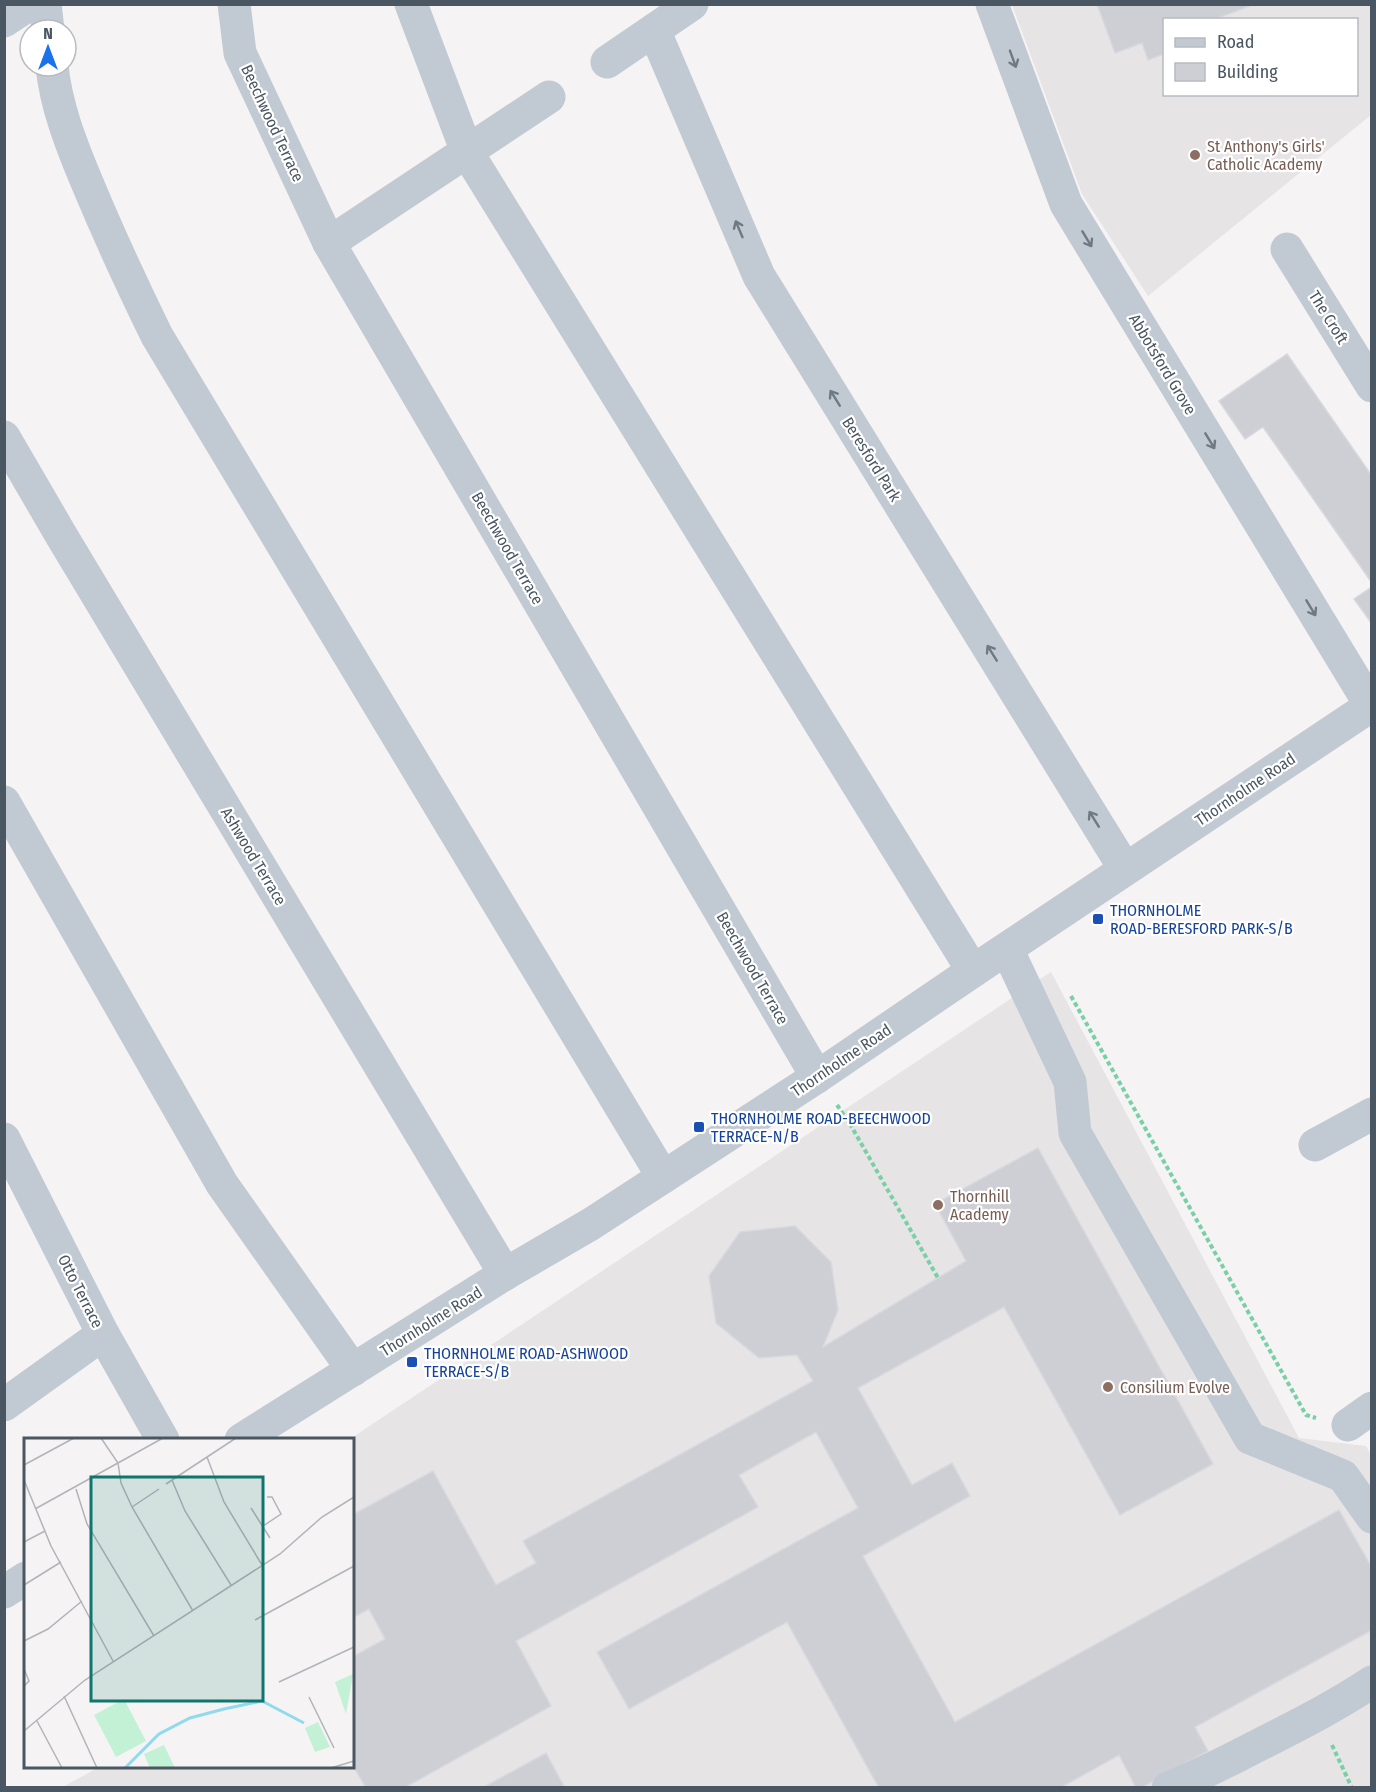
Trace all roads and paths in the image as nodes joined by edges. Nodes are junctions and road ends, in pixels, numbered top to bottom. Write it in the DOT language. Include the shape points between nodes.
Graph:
graph roads {
  1 [pos="30,4"];
  2 [pos="234,4"];
  3 [pos="411,4"];
  4 [pos="692,4"];
  5 [pos="992,4"];
  6 [pos="4,21"];
  7 [pos="654,30"];
  8 [pos="607,62"];
  9 [pos="53,78"];
  10 [pos="549,98"];
  11 [pos="467,152"];
  12 [pos="329,243"];
  13 [pos="1287,249"];
  14 [pos="1371,386"];
  15 [pos="4,437"];
  16 [pos="1371,706"];
  17 [pos="4,802"];
  18 [pos="1125,869"];
  19 [pos="1007,949"];
  20 [pos="973,971"];
  21 [pos="1069,992"];
  22 [pos="817,1077"];
  23 [pos="1371,1114"];
  24 [pos="850,1124"];
  25 [pos="4,1139"];
  26 [pos="1315,1146"];
  27 [pos="663,1177"];
  28 [pos="505,1274"];
  29 [pos="938,1278"];
  30 [pos="103,1334"];
  31 [pos="353,1370"];
  32 [pos="4,1405"];
  33 [pos="1360,1416"];
  34 [pos="162,1438"];
  35 [pos="244,1438"];
  36 [pos="1371,1517"];
  37 [pos="24,1579"];
  38 [pos="4,1592"];
  39 [pos="1371,1682"];
  40 [pos="1318,1714"];
  41 [pos="1168,1788"];
  42 [pos="1352,1788"];
  1 -- 6 [label="street"];
  2 -- 12 [label="street, Beechwood Terrace" via="240,53"];
  3 -- 11 [label="street"];
  4 -- 7 [label="street"];
  5 -- 16 [label="street, Abbotsford Grove, one-way" via="1066,204"];
  7 -- 8 [label="street"];
  18 -- 7 [label="street, Beresford Park, one-way" via="759,276"];
  9 -- 27 [label="street" via="75,153 157,336"];
  10 -- 11 [label="street"];
  11 -- 12 [label="street"];
  11 -- 20 [label="street"];
  12 -- 22 [label="street, Beechwood Terrace"];
  13 -- 14 [label="street, The Croft"];
  15 -- 28 [label="street, Ashwood Terrace"];
  16 -- 18 [label="street, Thornholme Road"];
  17 -- 31 [label="street" via="222,1184"];
  18 -- 19 [label="street, Thornholme Road"];
  19 -- 20 [label="street, Thornholme Road"];
  19 -- 36 [label="street" via="1070,1082 1075,1133 1250,1438 1343,1476"];
  20 -- 22 [label="street, Thornholme Road"];
  21 -- 33 [label="path" via="1306,1415"];
  22 -- 27 [label="street, Thornholme Road"];
  23 -- 26 [label="street"];
  24 -- 29 [label="path"];
  25 -- 30 [label="street, Otto Terrace"];
  27 -- 28 [label="street, Thornholme Road"];
  28 -- 31 [label="street, Thornholme Road"];
  30 -- 32 [label="street"];
  30 -- 34 [label="street, Otto Terrace"];
  31 -- 35 [label="street, Thornholme Road"];
  37 -- 38 [label="street"];
  39 -- 40 [label="street"];
  40 -- 41 [label="street"];
  40 -- 42 [label="path"];
}
